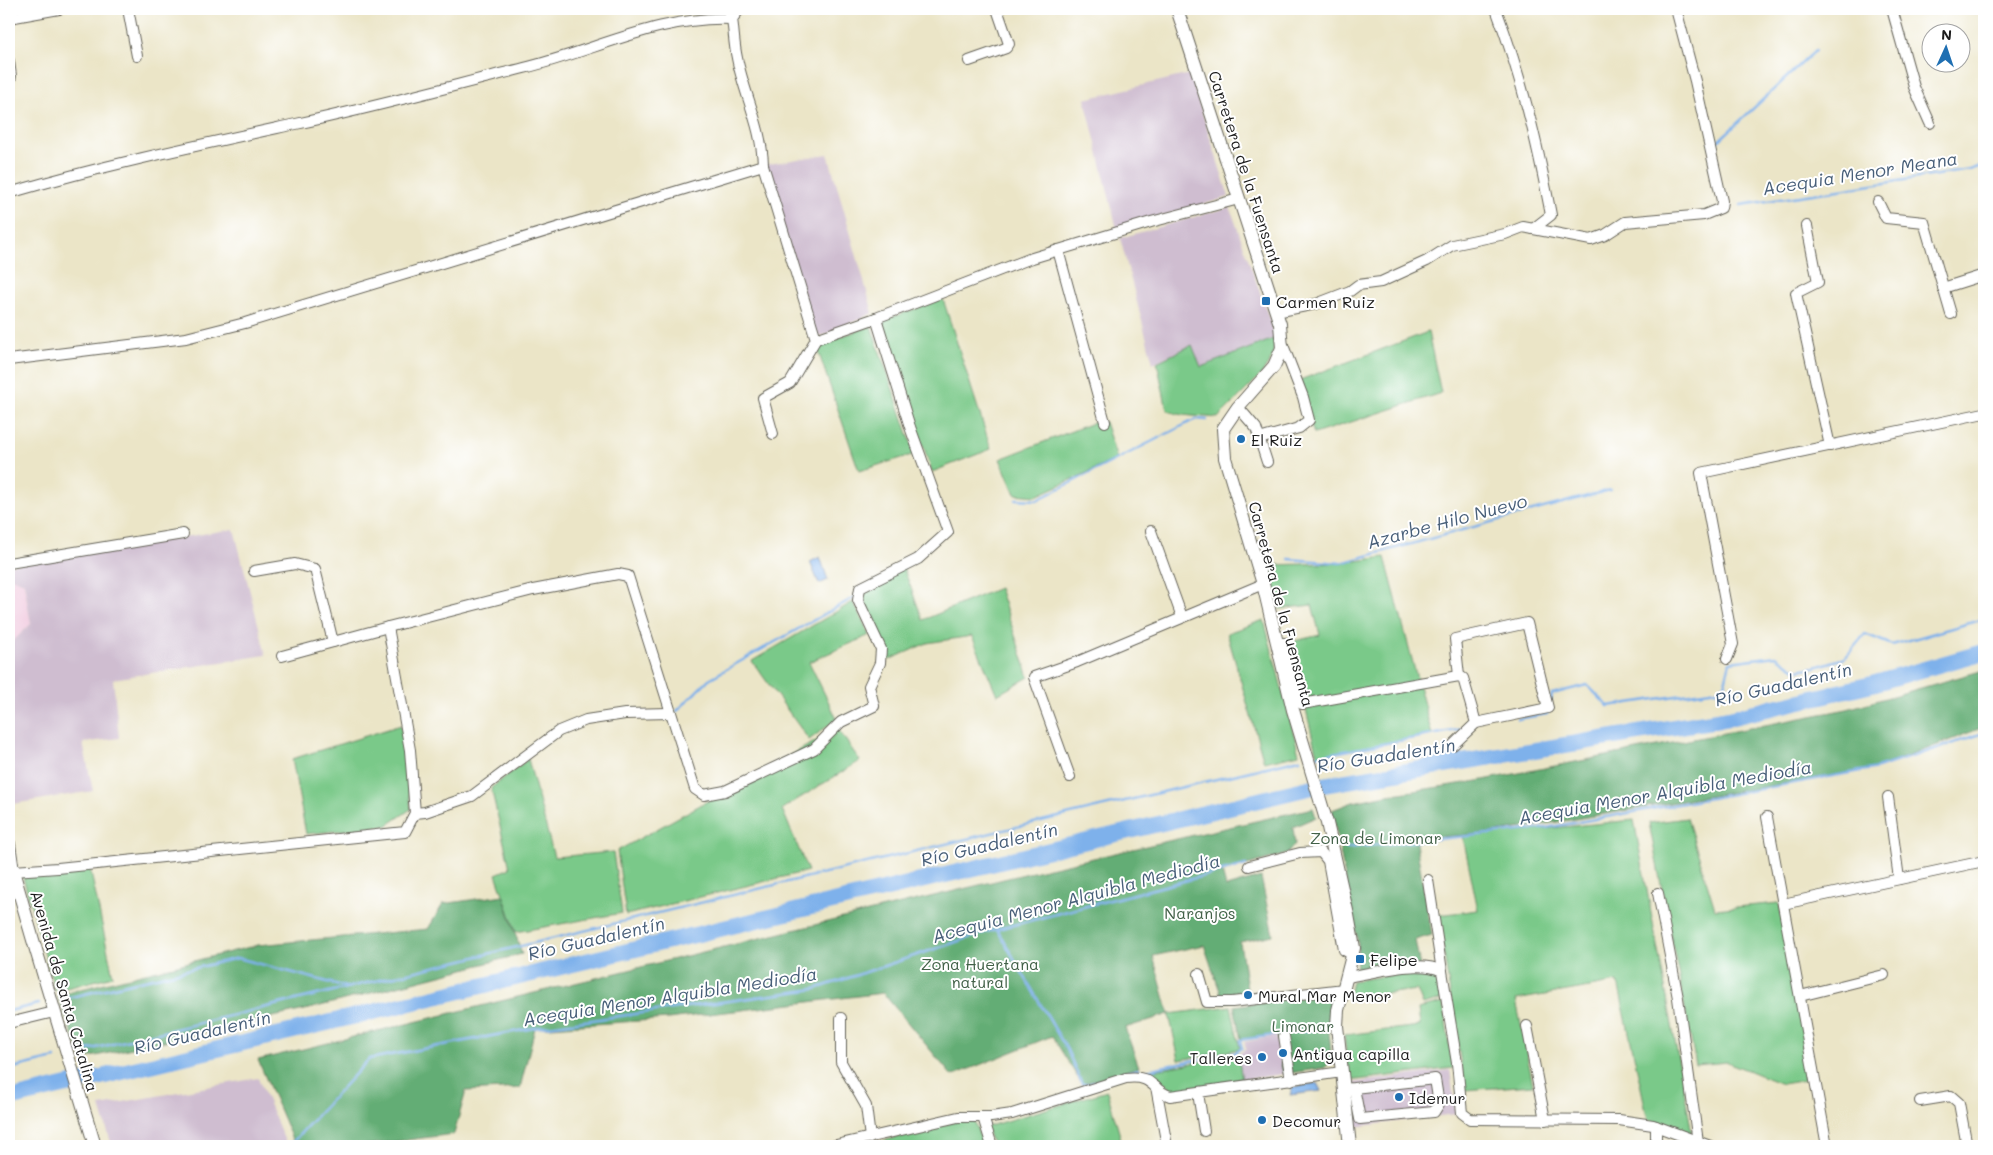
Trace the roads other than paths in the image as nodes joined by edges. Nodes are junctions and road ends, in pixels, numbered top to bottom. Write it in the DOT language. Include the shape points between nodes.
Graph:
graph roads {
  1 [pos="59,9"];
  2 [pos="128,9"];
  3 [pos="740,9"];
  4 [pos="997,9"];
  5 [pos="1177,9"];
  6 [pos="1496,9"];
  7 [pos="1676,9"];
  8 [pos="1892,9"];
  9 [pos="9,18"];
  10 [pos="732,19"];
  11 [pos="137,56"];
  12 [pos="9,61"];
  13 [pos="968,61"];
  14 [pos="9,86"];
  15 [pos="1930,123"];
  16 [pos="763,165"];
  17 [pos="9,193"];
  18 [pos="1239,199"];
  19 [pos="1878,202"];
  20 [pos="1807,226"];
  21 [pos="1533,229"];
  22 [pos="1058,250"];
  23 [pos="1984,275"];
  24 [pos="1943,288"];
  25 [pos="1276,312"];
  26 [pos="1951,314"];
  27 [pos="876,318"];
  28 [pos="816,339"];
  29 [pos="1281,339"];
  30 [pos="9,360"];
  31 [pos="1238,407"];
  32 [pos="1984,413"];
  33 [pos="1105,422"];
  34 [pos="773,434"];
  35 [pos="1259,439"];
  36 [pos="1830,446"];
  37 [pos="1267,462"];
  38 [pos="1151,531"];
  39 [pos="183,534"];
  40 [pos="9,564"];
  41 [pos="254,571"];
  42 [pos="1263,584"];
  43 [pos="1182,617"];
  44 [pos="388,627"];
  45 [pos="333,642"];
  46 [pos="1278,644"];
  47 [pos="282,656"];
  48 [pos="1727,659"];
  49 [pos="1459,676"];
  50 [pos="671,713"];
  51 [pos="1476,723"];
  52 [pos="1453,746"];
  53 [pos="1070,777"];
  54 [pos="1888,797"];
  55 [pos="415,812"];
  56 [pos="1767,817"];
  57 [pos="9,848"];
  58 [pos="1984,861"];
  59 [pos="1249,866"];
  60 [pos="13,871"];
  61 [pos="1899,879"];
  62 [pos="1428,880"];
  63 [pos="1658,893"];
  64 [pos="1783,904"];
  65 [pos="1353,956"];
  66 [pos="1442,972"];
  67 [pos="1199,974"];
  68 [pos="1884,975"];
  69 [pos="1345,983"];
  70 [pos="1800,996"];
  71 [pos="54,1012"];
  72 [pos="841,1018"];
  73 [pos="9,1023"];
  74 [pos="1527,1026"];
  75 [pos="1284,1036"];
  76 [pos="1342,1072"];
  77 [pos="1291,1080"];
  78 [pos="1156,1087"];
  79 [pos="1349,1088"];
  80 [pos="1198,1093"];
  81 [pos="1920,1101"];
  82 [pos="983,1117"];
  83 [pos="1545,1120"];
  84 [pos="1656,1126"];
  85 [pos="1204,1131"];
  86 [pos="870,1138"];
  87 [pos="1698,1142"];
  88 [pos="1984,1144"];
  89 [pos="95,1146"];
  90 [pos="832,1146"];
  91 [pos="992,1146"];
  92 [pos="1167,1146"];
  93 [pos="1350,1146"];
  94 [pos="1656,1146"];
  95 [pos="1710,1146"];
  96 [pos="1827,1146"];
  97 [pos="1967,1146"];
  98 [pos="1975,1146"];
  1 -- 9 [label="street"];
  2 -- 11 [label="street"];
  3 -- 10 [label="street"];
  4 -- 13 [label="street" via="1009,44 1006,48"];
  5 -- 18 [label="main road, Carretera de la Fuensanta"];
  6 -- 21 [label="street" via="1517,65 1552,215"];
  7 -- 21 [label="street" via="1704,118 1722,201 1720,208 1704,215 1625,222 1606,235 1591,240"];
  8 -- 15 [label="street" via="1914,87"];
  10 -- 16 [label="street" via="737,59 754,114"];
  10 -- 17 [label="street" via="711,18 622,36 529,67 297,124 93,169"];
  12 -- 14 [label="street"];
  16 -- 28 [label="street"];
  16 -- 30 [label="street" via="245,323 186,338"];
  18 -- 22 [label="street"];
  18 -- 25 [label="main road, Carretera de la Fuensanta"];
  19 -- 24 [label="street" via="1886,218 1924,222"];
  20 -- 36 [label="street" via="1818,282 1796,293"];
  21 -- 25 [label="street" via="1523,227 1452,245 1427,261 1381,282 1358,285 1316,304"];
  22 -- 27 [label="street"];
  22 -- 33 [label="street"];
  23 -- 24 [label="street"];
  24 -- 26 [label="street"];
  25 -- 29 [label="main road, Carretera de la Fuensanta"];
  27 -- 28 [label="street"];
  27 -- 50 [label="street" via="910,427 948,532 918,559 860,588 858,600 881,649 880,663 869,686 874,706 841,722 814,749 725,791 704,795 695,789"];
  28 -- 34 [label="street" via="790,383 762,398"];
  29 -- 31 [label="main road, Carretera de la Fuensanta" via="1282,348 1274,366"];
  29 -- 35 [label="street" via="1309,420 1300,428"];
  31 -- 35 [label="street" via="1256,428"];
  31 -- 42 [label="main road, Carretera de la Fuensanta" via="1223,429 1225,458"];
  32 -- 36 [label="street"];
  35 -- 37 [label="street"];
  36 -- 48 [label="street" via="1701,473 1732,644"];
  38 -- 43 [label="street"];
  39 -- 40 [label="street"];
  41 -- 45 [label="street" via="295,564 315,569"];
  42 -- 43 [label="street"];
  42 -- 46 [label="main road, Carretera de la Fuensanta"];
  43 -- 53 [label="street" via="1034,677"];
  44 -- 45 [label="street"];
  44 -- 50 [label="street" via="533,590 618,574 628,576"];
  44 -- 55 [label="street" via="410,750"];
  45 -- 47 [label="street"];
  46 -- 49 [label="street" via="1286,643 1302,704"];
  46 -- 65 [label="main road, Carretera de la Fuensanta" via="1293,710 1327,823 1354,948"];
  49 -- 51 [label="street" via="1463,678"];
  49 -- 51 [label="street" via="1456,639 1528,623 1548,708"];
  50 -- 55 [label="street" via="625,714 586,720 559,731 472,796 425,812"];
  51 -- 52 [label="street"];
  54 -- 61 [label="street"];
  55 -- 60 [label="street" via="405,832"];
  56 -- 64 [label="street"];
  57 -- 60 [label="main road, Avenida de Santa Catalina"];
  58 -- 61 [label="street"];
  59 -- 65 [label="street" via="1300,853 1321,852 1328,861 1344,950"];
  60 -- 71 [label="main road, Avenida de Santa Catalina"];
  61 -- 64 [label="street"];
  62 -- 66 [label="street"];
  63 -- 87 [label="street" via="1678,998"];
  64 -- 70 [label="street"];
  65 -- 69 [label="main road, Carretera de la Fuensanta"];
  66 -- 69 [label="street" via="1433,967 1417,966"];
  66 -- 83 [label="street" via="1462,1113 1470,1119"];
  67 -- 69 [label="street" via="1207,1002 1232,1002"];
  68 -- 70 [label="street"];
  69 -- 76 [label="main road, Carretera de la Fuensanta" via="1337,1026"];
  70 -- 96 [label="street"];
  71 -- 73 [label="street"];
  71 -- 89 [label="main road, Avenida de Santa Catalina"];
  72 -- 86 [label="street" via="841,1062 866,1106"];
  74 -- 83 [label="street"];
  75 -- 77 [label="street"];
  76 -- 77 [label="street"];
  76 -- 79 [label="main road, Carretera de la Fuensanta"];
  77 -- 80 [label="street"];
  78 -- 80 [label="street" via="1170,1096"];
  78 -- 82 [label="street" via="1138,1076 1126,1078 1012,1114"];
  78 -- 92 [label="street"];
  79 -- 79 [label="street" via="1435,1079 1439,1104 1434,1112 1360,1119"];
  79 -- 93 [label="main road, Carretera de la Fuensanta"];
  80 -- 85 [label="street"];
  81 -- 97 [label="street" via="1950,1096 1959,1103"];
  82 -- 86 [label="street" via="958,1117"];
  82 -- 91 [label="street"];
  83 -- 84 [label="street" via="1619,1120"];
  84 -- 87 [label="street"];
  84 -- 94 [label="street"];
  86 -- 90 [label="street"];
  87 -- 95 [label="street"];
  88 -- 98 [label="street"];
}
